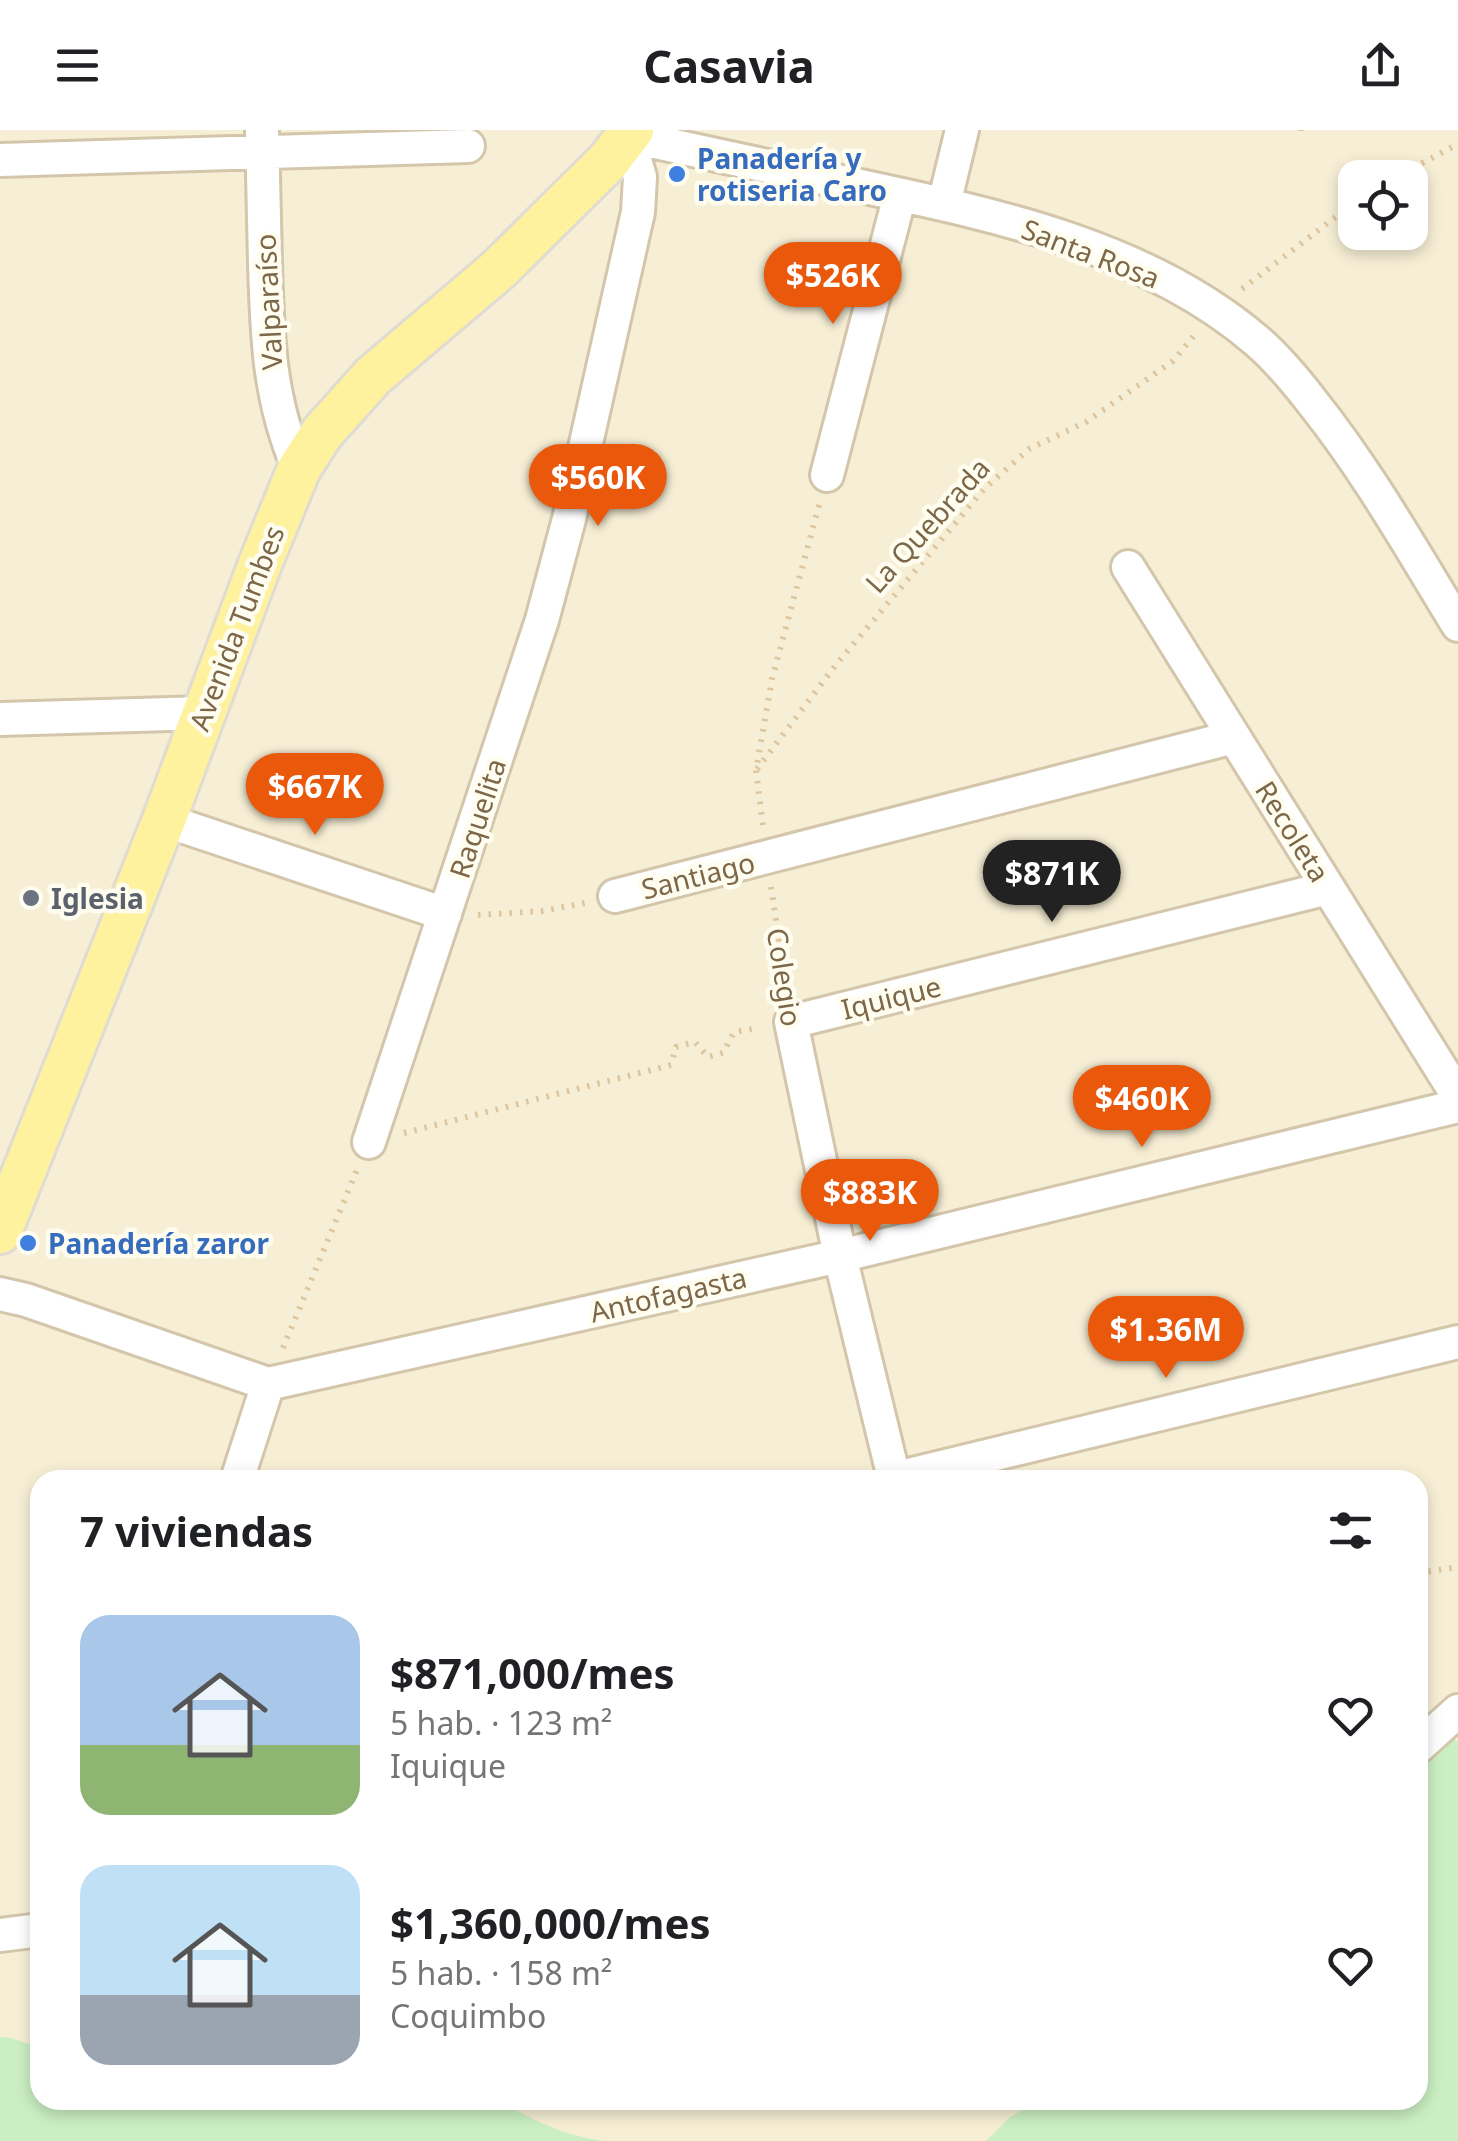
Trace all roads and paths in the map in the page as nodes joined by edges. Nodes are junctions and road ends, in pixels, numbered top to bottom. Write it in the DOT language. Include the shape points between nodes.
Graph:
graph roads {
  1 [pos="962,130"];
  2 [pos="630,133"];
  3 [pos="262,141"];
  4 [pos="1458,144"];
  5 [pos="468,146"];
  6 [pos="0,160"];
  7 [pos="1428,160"];
  8 [pos="900,194"];
  9 [pos="944,204"];
  10 [pos="1338,215"];
  11 [pos="1216,310"];
  12 [pos="300,469"];
  13 [pos="827,475"];
  14 [pos="1128,567"];
  15 [pos="1458,625"];
  16 [pos="204,713"];
  17 [pos="0,719"];
  18 [pos="1234,737"];
  19 [pos="756,770"];
  20 [pos="164,820"];
  21 [pos="766,858"];
  22 [pos="1328,888"];
  23 [pos="615,896"];
  24 [pos="445,914"];
  25 [pos="791,1022"];
  26 [pos="1458,1096"];
  27 [pos="1458,1106"];
  28 [pos="369,1142"];
  29 [pos="0,1232"];
  30 [pos="840,1256"];
  31 [pos="0,1294"];
  32 [pos="1458,1342"];
  33 [pos="268,1384"];
  34 [pos="240,1470"];
  35 [pos="889,1470"];
  36 [pos="928,1470"];
  37 [pos="1458,1567"];
  38 [pos="1428,1572"];
  39 [pos="1458,1711"];
  40 [pos="1428,1738"];
  41 [pos="30,1931"];
  42 [pos="0,1935"];
  1 -- 9 [label="street"];
  2 -- 8 [label="street, Santa Rosa"];
  2 -- 12 [label="main road, Avenida Tumbes" via="499,269 373,376"];
  2 -- 24 [label="street, Raquelita" via="640,177 638,212 569,520"];
  3 -- 5 [label="street"];
  3 -- 6 [label="street"];
  3 -- 12 [label="street, Valparaíso" via="270,369"];
  4 -- 7 [label="path"];
  8 -- 9 [label="street, Santa Rosa"];
  8 -- 13 [label="street"];
  9 -- 11 [label="street, Santa Rosa" via="1122,260"];
  10 -- 11 [label="path, La Quebrada"];
  11 -- 15 [label="street, Santa Rosa" via="1259,343 1334,430"];
  11 -- 19 [label="path, La Quebrada" via="1172,361 1086,422 1030,449 984,489"];
  12 -- 16 [label="main road, Avenida Tumbes"];
  13 -- 19 [label="path, Colegio" via="772,680"];
  14 -- 18 [label="street, Recoleta"];
  16 -- 17 [label="street"];
  16 -- 20 [label="main road, Avenida Tumbes"];
  18 -- 21 [label="street, Santiago"];
  18 -- 22 [label="street, Recoleta"];
  19 -- 21 [label="path, Colegio"];
  20 -- 24 [label="street"];
  20 -- 29 [label="main road, Avenida Tumbes"];
  21 -- 23 [label="street, Santiago"];
  21 -- 25 [label="path, Colegio"];
  22 -- 25 [label="street, Iquique"];
  22 -- 26 [label="street, Recoleta"];
  23 -- 24 [label="path, Santiago" via="542,910"];
  24 -- 28 [label="street, Raquelita"];
  25 -- 28 [label="path" via="734,1032 723,1053 708,1057 695,1042 676,1047 671,1065"];
  25 -- 30 [label="street, Colegio"];
  27 -- 30 [label="street, Antofagasta"];
  28 -- 33 [label="path"];
  30 -- 33 [label="street, Antofagasta"];
  30 -- 35 [label="street, Colegio"];
  31 -- 33 [label="street"];
  32 -- 36 [label="street"];
  33 -- 34 [label="street"];
  37 -- 38 [label="path"];
  39 -- 40 [label="street"];
  41 -- 42 [label="street"];
}
